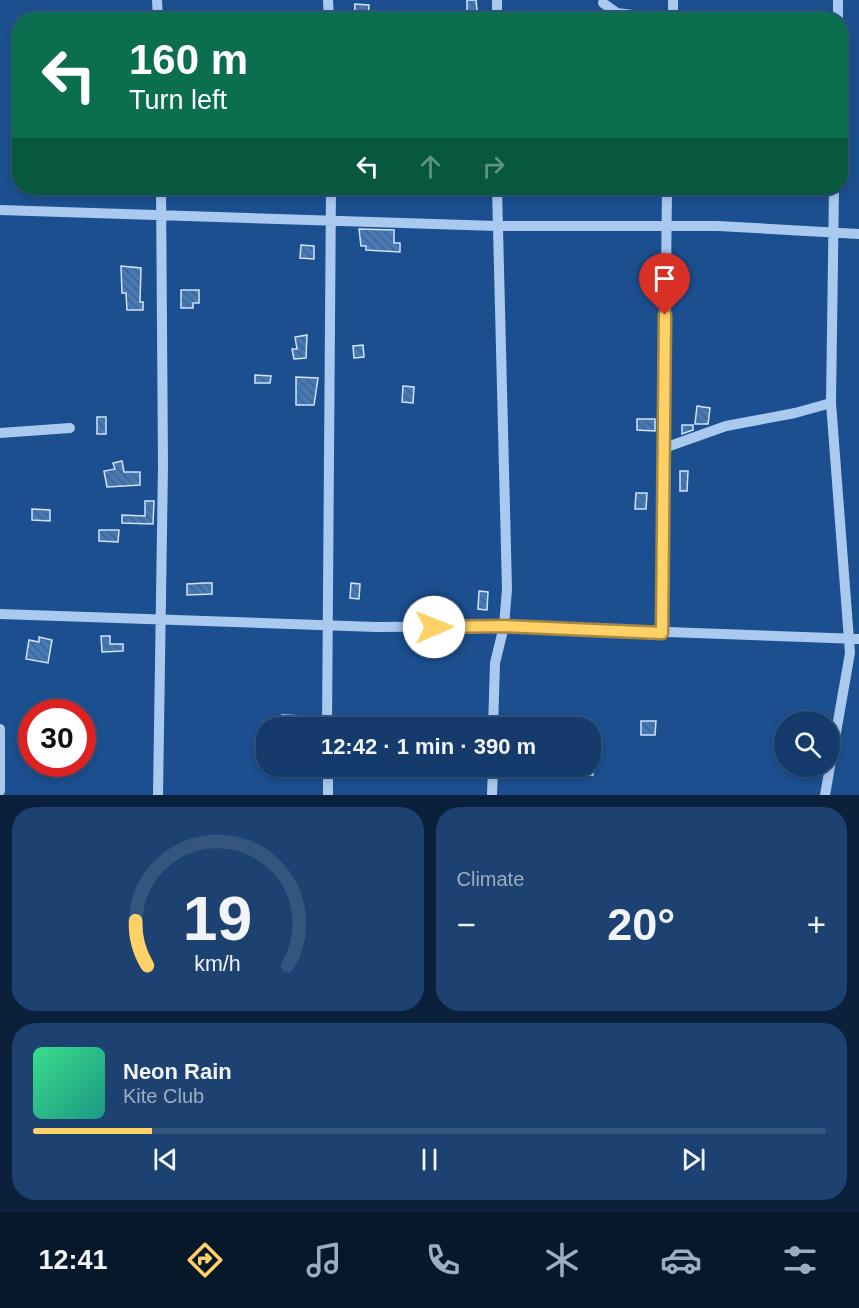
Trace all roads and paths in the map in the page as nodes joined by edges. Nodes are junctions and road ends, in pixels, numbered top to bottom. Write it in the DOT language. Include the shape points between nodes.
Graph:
graph roads {
  1 [pos="603,3"];
  2 [pos="616,12"];
  3 [pos="160,195"];
  4 [pos="331,195"];
  5 [pos="497,195"];
  6 [pos="667,195"];
  7 [pos="834,195"];
  8 [pos="0,210"];
  9 [pos="160,213"];
  10 [pos="330,221"];
  11 [pos="497,226"];
  12 [pos="665,227"];
  13 [pos="833,234"];
  14 [pos="859,234"];
  15 [pos="831,403"];
  16 [pos="70,428"];
  17 [pos="0,433"];
  18 [pos="664,448"];
  19 [pos="0,614"];
  20 [pos="159,619"];
  21 [pos="327,625"];
  22 [pos="504,626"];
  23 [pos="662,633"];
  24 [pos="854,639"];
  25 [pos="327,717"];
  26 [pos="493,717"];
  27 [pos="0,729"];
  28 [pos="328,777"];
  29 [pos="493,777"];
  30 [pos="0,791"];
  31 [pos="158,795"];
  32 [pos="328,795"];
  33 [pos="492,795"];
  34 [pos="825,795"];
  1 -- 2 [label="street"];
  3 -- 9 [label="street"];
  4 -- 10 [label="street"];
  5 -- 11 [label="street"];
  6 -- 12 [label="street"];
  7 -- 13 [label="street"];
  8 -- 9 [label="street"];
  9 -- 10 [label="street"];
  9 -- 20 [label="street" via="163,465"];
  10 -- 11 [label="street"];
  10 -- 21 [label="street"];
  11 -- 12 [label="street"];
  11 -- 22 [label="street" via="507,555"];
  12 -- 13 [label="street" via="718,226"];
  12 -- 18 [label="street"];
  13 -- 14 [label="street"];
  13 -- 15 [label="street"];
  15 -- 18 [label="street" via="726,426"];
  15 -- 24 [label="street" via="844,601"];
  16 -- 17 [label="street"];
  18 -- 23 [label="street"];
  19 -- 20 [label="street"];
  20 -- 21 [label="street"];
  20 -- 31 [label="street"];
  21 -- 22 [label="street"];
  21 -- 25 [label="street"];
  22 -- 23 [label="street"];
  22 -- 26 [label="street" via="495,663"];
  23 -- 24 [label="street"];
  24 -- 34 [label="street"];
  27 -- 30 [label="street"];
  28 -- 32 [label="street"];
  29 -- 33 [label="street"];
}
